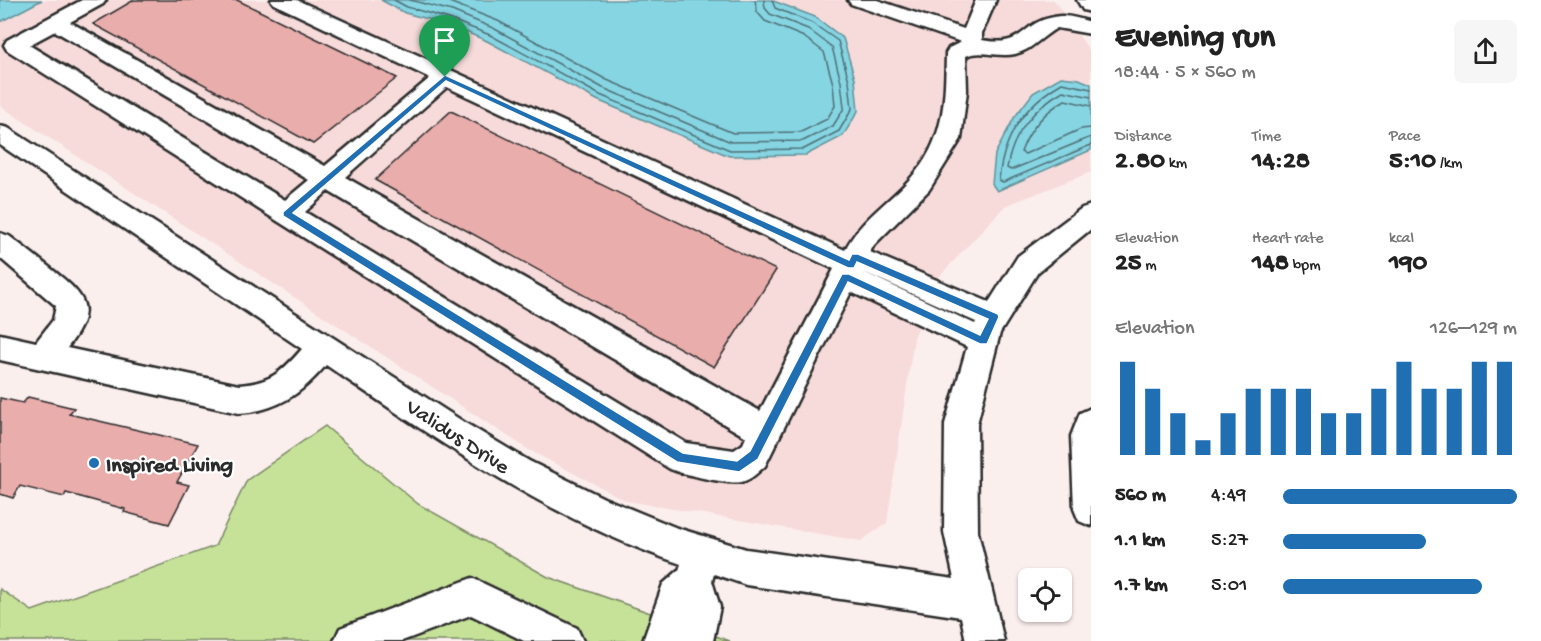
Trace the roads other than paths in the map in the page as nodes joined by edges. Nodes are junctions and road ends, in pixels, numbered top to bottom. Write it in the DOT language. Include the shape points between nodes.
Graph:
graph roads {
  1 [pos="96,0"];
  2 [pos="281,0"];
  3 [pos="858,0"];
  4 [pos="986,0"];
  5 [pos="1088,0"];
  6 [pos="1091,7"];
  7 [pos="55,22"];
  8 [pos="1091,28"];
  9 [pos="971,39"];
  10 [pos="445,77"];
  11 [pos="0,134"];
  12 [pos="327,179"];
  13 [pos="286,214"];
  14 [pos="1091,216"];
  15 [pos="0,243"];
  16 [pos="851,266"];
  17 [pos="989,329"];
  18 [pos="0,347"];
  19 [pos="322,347"];
  20 [pos="42,356"];
  21 [pos="1091,423"];
  22 [pos="766,432"];
  23 [pos="1091,508"];
  24 [pos="698,567"];
  25 [pos="976,601"];
  26 [pos="353,641"];
  27 [pos="564,641"];
  28 [pos="662,641"];
  29 [pos="694,641"];
  30 [pos="985,641"];
  1 -- 7 [label="street"];
  2 -- 10 [label="street"];
  3 -- 9 [label="street"];
  4 -- 9 [label="street"];
  5 -- 6 [label="main road"];
  6 -- 9 [label="street" via="1033,14 1014,30"];
  7 -- 12 [label="street"];
  7 -- 13 [label="street" via="14,45"];
  8 -- 9 [label="street" via="1070,22 1050,23 1023,45 1006,49"];
  9 -- 16 [label="street" via="956,53 956,91 949,139 920,184 864,238"];
  10 -- 12 [label="street"];
  10 -- 16 [label="street"];
  11 -- 19 [label="street, Validus Drive"];
  12 -- 13 [label="street"];
  12 -- 22 [label="street"];
  13 -- 22 [label="street" via="681,458 739,467 754,455"];
  14 -- 17 [label="street" via="1028,264"];
  15 -- 20 [label="street" via="68,298 71,305 68,323"];
  16 -- 17 [label="street"];
  16 -- 22 [label="street"];
  17 -- 25 [label="street" via="961,424 961,532"];
  18 -- 20 [label="street"];
  19 -- 20 [label="street" via="284,387 273,395 255,399 238,399"];
  19 -- 24 [label="street, Validus Drive" via="516,472 677,545"];
  21 -- 23 [label="street" via="1087,436"];
  24 -- 25 [label="street, Validus Drive" via="746,567"];
  24 -- 28 [label="street" via="676,597"];
  24 -- 29 [label="street" via="702,607"];
  25 -- 30 [label="street"];
  26 -- 27 [label="street" via="472,596"];
}
